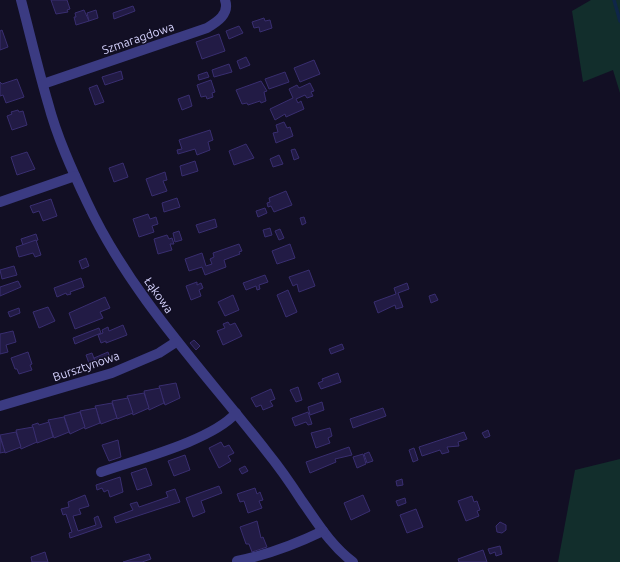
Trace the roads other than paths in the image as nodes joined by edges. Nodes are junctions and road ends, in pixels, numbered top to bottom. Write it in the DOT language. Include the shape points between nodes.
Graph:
graph roads {
  1 [pos="22,0"];
  2 [pos="225,0"];
  3 [pos="43,84"];
  4 [pos="75,176"];
  5 [pos="0,202"];
  6 [pos="176,342"];
  7 [pos="0,406"];
  8 [pos="236,413"];
  9 [pos="101,472"];
  10 [pos="323,531"];
  11 [pos="237,561"];
  12 [pos="353,562"];
  1 -- 3 [label="street, Łąkowa"];
  2 -- 3 [label="street, Szmaragdowa" via="226,9 220,20 207,28"];
  3 -- 4 [label="street, Łąkowa" via="50,111"];
  4 -- 5 [label="street"];
  4 -- 6 [label="street, Łąkowa" via="87,203 126,270"];
  6 -- 7 [label="street, Bursztynowa" via="159,353 106,375"];
  6 -- 8 [label="street, Łąkowa"];
  8 -- 9 [label="street" via="230,420 200,437"];
  8 -- 10 [label="street, Łąkowa" via="286,476"];
  10 -- 11 [label="street" via="280,550"];
  10 -- 12 [label="street, Łąkowa"];
}
